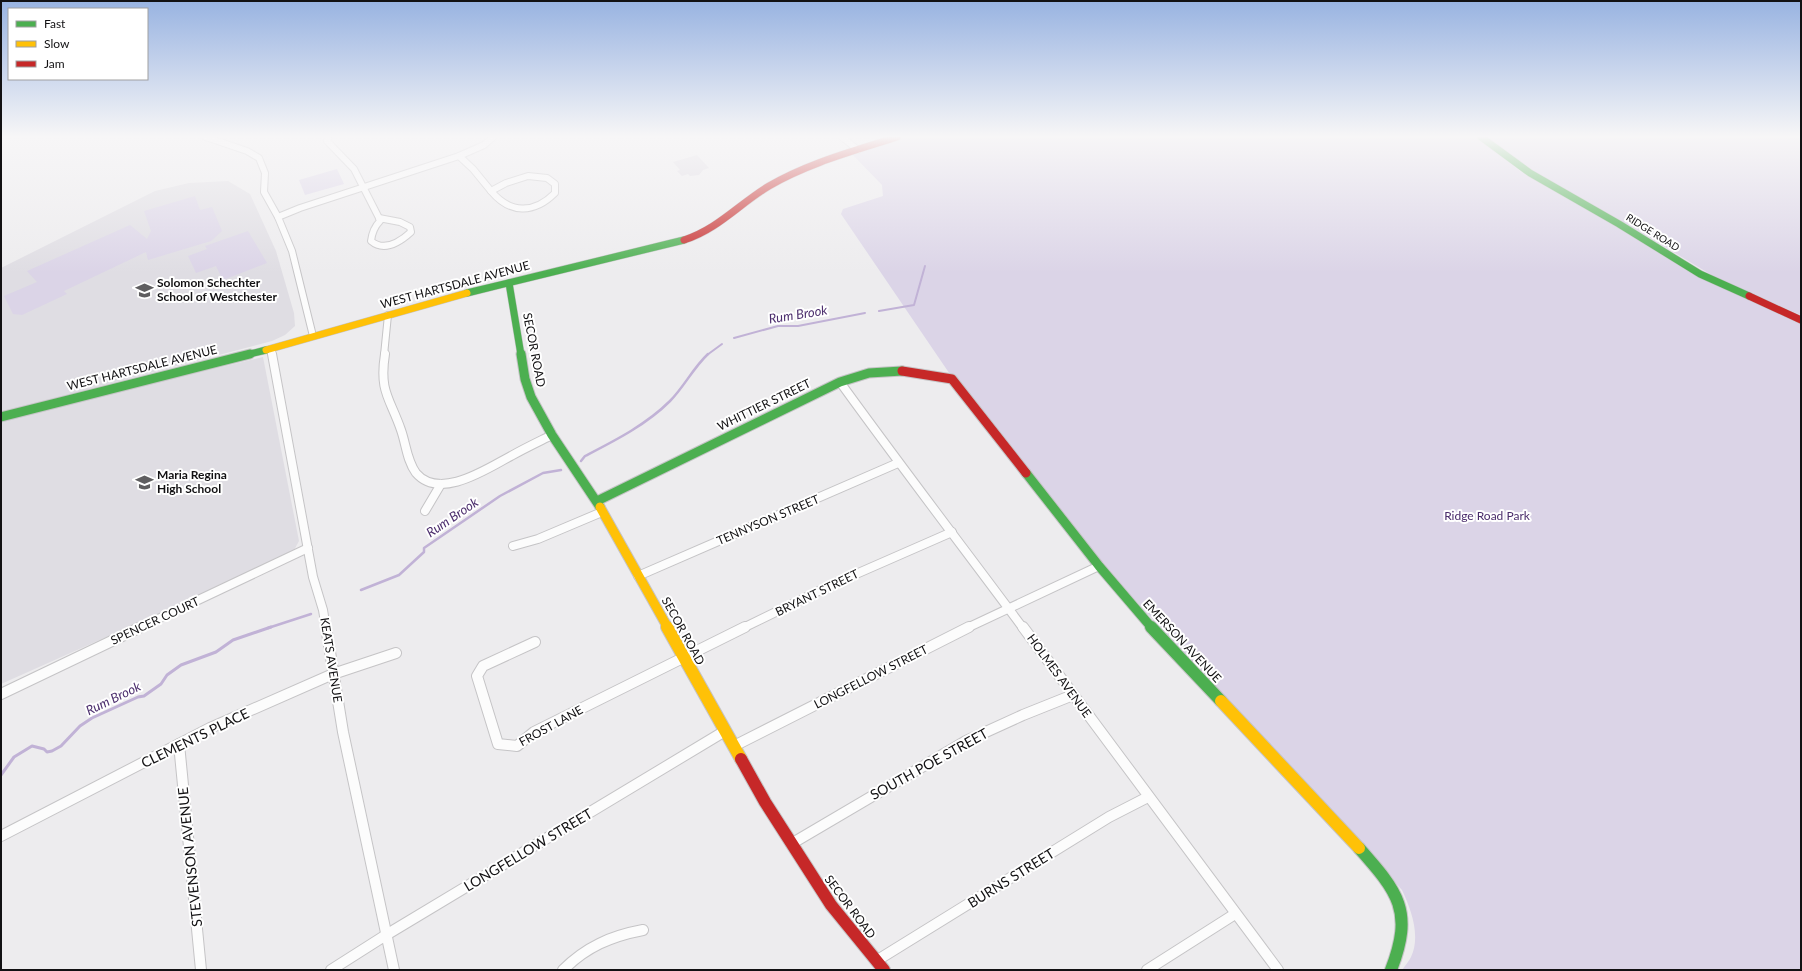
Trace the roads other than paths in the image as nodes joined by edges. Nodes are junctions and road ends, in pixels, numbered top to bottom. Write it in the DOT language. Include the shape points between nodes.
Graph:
graph roads {
  1 [pos="265,182"];
  2 [pos="361,182"];
  3 [pos="378,182"];
  4 [pos="484,182"];
  5 [pos="508,182"];
  6 [pos="553,182"];
  7 [pos="776,182"];
  8 [pos="1546,182"];
  9 [pos="364,187"];
  10 [pos="491,191"];
  11 [pos="278,217"];
  12 [pos="379,218"];
  13 [pos="509,283"];
  14 [pos="388,315"];
  15 [pos="1801,320"];
  16 [pos="313,336"];
  17 [pos="271,349"];
  18 [pos="952,379"];
  19 [pos="840,382"];
  20 [pos="1,416"];
  21 [pos="552,435"];
  22 [pos="898,463"];
  23 [pos="441,484"];
  24 [pos="597,501"];
  25 [pos="425,511"];
  26 [pos="602,512"];
  27 [pos="952,532"];
  28 [pos="513,546"];
  29 [pos="308,548"];
  30 [pos="1098,566"];
  31 [pos="638,576"];
  32 [pos="1008,608"];
  33 [pos="535,642"];
  34 [pos="396,653"];
  35 [pos="684,658"];
  36 [pos="333,674"];
  37 [pos="1,694"];
  38 [pos="1073,696"];
  39 [pos="725,731"];
  40 [pos="179,744"];
  41 [pos="734,746"];
  42 [pos="1148,797"];
  43 [pos="1,836"];
  44 [pos="791,844"];
  45 [pos="1235,914"];
  46 [pos="643,930"];
  47 [pos="386,935"];
  48 [pos="876,961"];
  49 [pos="201,970"];
  50 [pos="331,970"];
  51 [pos="394,970"];
  52 [pos="563,970"];
  53 [pos="884,970"];
  54 [pos="1147,970"];
  55 [pos="1278,970"];
  56 [pos="1391,970"];
  1 -- 11 [label="street" via="264,192"];
  2 -- 9 [label="street"];
  3 -- 9 [label="street"];
  4 -- 10 [label="street"];
  5 -- 10 [label="street"];
  6 -- 10 [label="street" via="556,188 555,193 549,200 540,205 519,209 505,205"];
  7 -- 13 [label="street, WEST HARTSDALE AVENUE" via="753,196 720,223 693,237"];
  8 -- 15 [label="street, RIDGE ROAD" via="1700,274"];
  9 -- 11 [label="street"];
  9 -- 12 [label="street"];
  11 -- 16 [label="street" via="292,252"];
  12 -- 12 [label="street" via="400,222 410,227 411,232 405,239 393,244 374,245 371,234 380,221"];
  13 -- 14 [label="street, WEST HARTSDALE AVENUE"];
  13 -- 21 [label="street, SECOR ROAD" via="525,378 531,397"];
  14 -- 16 [label="street, WEST HARTSDALE AVENUE"];
  14 -- 23 [label="street" via="383,361 386,397 401,428 414,469 421,477"];
  16 -- 17 [label="street, WEST HARTSDALE AVENUE"];
  17 -- 20 [label="street, WEST HARTSDALE AVENUE"];
  17 -- 29 [label="street, KEATS AVENUE"];
  18 -- 19 [label="street, WHITTIER STREET" via="884,370 858,375"];
  18 -- 30 [label="street, EMERSON AVENUE"];
  19 -- 22 [label="street, HOLMES AVENUE"];
  19 -- 24 [label="street, WHITTIER STREET"];
  21 -- 23 [label="street" via="490,468 464,479"];
  21 -- 24 [label="street, SECOR ROAD"];
  22 -- 27 [label="street, HOLMES AVENUE"];
  22 -- 31 [label="street, TENNYSON STREET"];
  23 -- 25 [label="street"];
  24 -- 26 [label="street, SECOR ROAD"];
  26 -- 28 [label="street" via="538,539"];
  26 -- 31 [label="street, SECOR ROAD"];
  27 -- 32 [label="street, HOLMES AVENUE"];
  27 -- 35 [label="street, BRYANT STREET" via="832,585"];
  29 -- 36 [label="street, KEATS AVENUE" via="323,610"];
  29 -- 37 [label="street, SPENCER COURT"];
  30 -- 32 [label="street, LONGFELLOW STREET"];
  30 -- 56 [label="street, EMERSON AVENUE" via="1154,631 1352,840 1381,874 1398,901 1404,921 1402,940"];
  31 -- 35 [label="street, SECOR ROAD"];
  32 -- 38 [label="street, HOLMES AVENUE"];
  32 -- 41 [label="street, LONGFELLOW STREET"];
  33 -- 35 [label="street, FROST LANE" via="483,666 477,676 498,744 517,746 534,732"];
  34 -- 36 [label="street, CLEMENTS PLACE"];
  35 -- 39 [label="street, SECOR ROAD"];
  36 -- 40 [label="street, CLEMENTS PLACE"];
  36 -- 47 [label="street, KEATS AVENUE"];
  38 -- 42 [label="street, HOLMES AVENUE"];
  38 -- 44 [label="street, SOUTH POE STREET" via="966,741"];
  39 -- 41 [label="street, SECOR ROAD"];
  39 -- 47 [label="street, LONGFELLOW STREET"];
  40 -- 43 [label="street, CLEMENTS PLACE"];
  40 -- 49 [label="street, STEVENSON AVENUE"];
  41 -- 44 [label="street, SECOR ROAD"];
  42 -- 45 [label="street, HOLMES AVENUE"];
  42 -- 48 [label="street, BURNS STREET" via="1109,817"];
  44 -- 48 [label="street, SECOR ROAD" via="831,905"];
  45 -- 54 [label="street"];
  45 -- 55 [label="street, HOLMES AVENUE"];
  46 -- 52 [label="street" via="622,933 588,946"];
  47 -- 50 [label="street, LONGFELLOW STREET"];
  47 -- 51 [label="street, KEATS AVENUE"];
  48 -- 53 [label="street, SECOR ROAD"];
}
